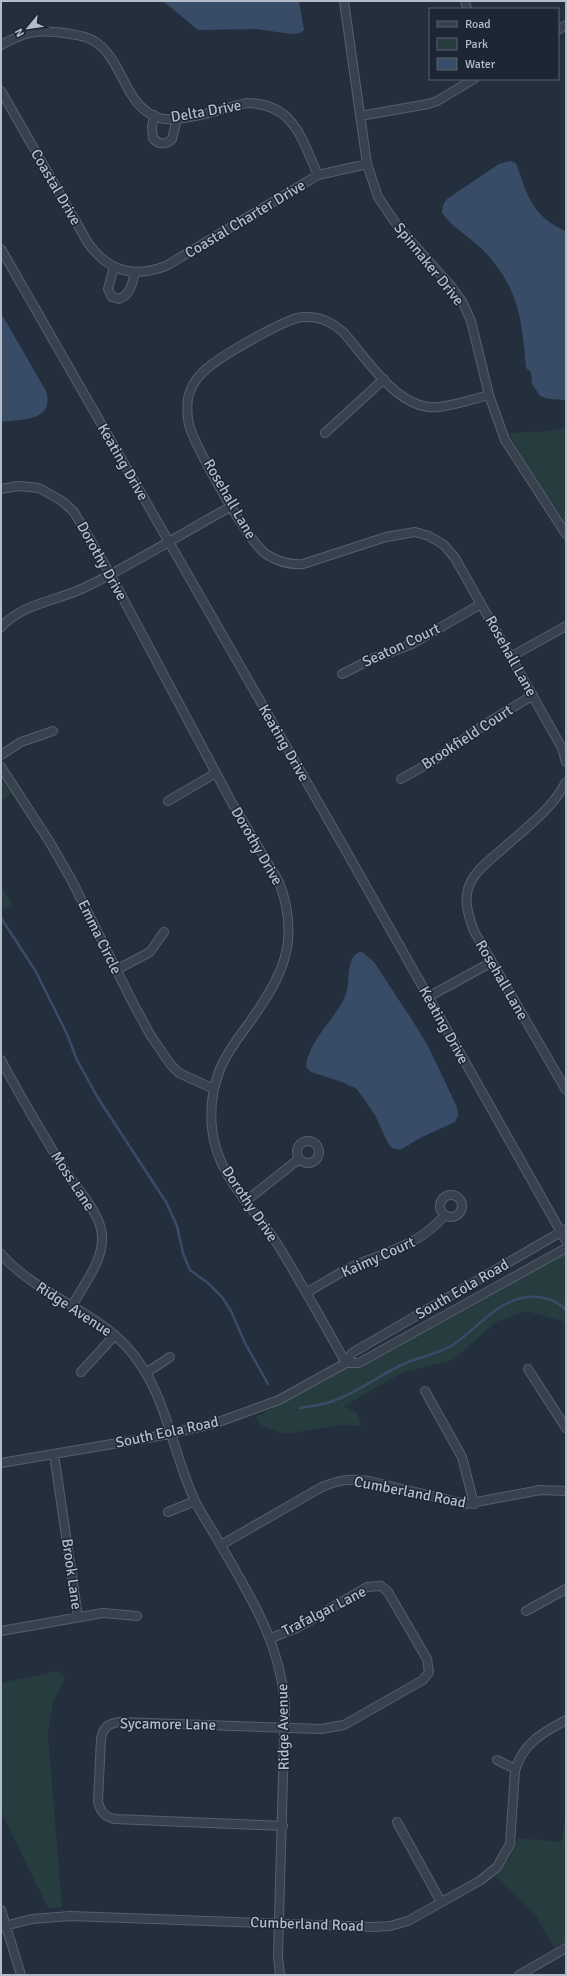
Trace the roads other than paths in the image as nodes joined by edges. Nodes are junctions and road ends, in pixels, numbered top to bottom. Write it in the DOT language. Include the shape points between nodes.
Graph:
graph roads {
  1 [pos="344,1"];
  2 [pos="1,45"];
  3 [pos="472,80"];
  4 [pos="1,91"];
  5 [pos="154,115"];
  6 [pos="360,116"];
  7 [pos="178,119"];
  8 [pos="367,164"];
  9 [pos="318,175"];
  10 [pos="1,249"];
  11 [pos="114,267"];
  12 [pos="124,271"];
  13 [pos="135,272"];
  14 [pos="384,380"];
  15 [pos="489,395"];
  16 [pos="326,433"];
  17 [pos="1,489"];
  18 [pos="232,506"];
  19 [pos="566,534"];
  20 [pos="168,541"];
  21 [pos="110,574"];
  22 [pos="481,604"];
  23 [pos="566,626"];
  24 [pos="1,627"];
  25 [pos="512,656"];
  26 [pos="342,674"];
  27 [pos="533,695"];
  28 [pos="53,731"];
  29 [pos="1,755"];
  30 [pos="566,762"];
  31 [pos="1,767"];
  32 [pos="216,773"];
  33 [pos="401,779"];
  34 [pos="566,782"];
  35 [pos="168,801"];
  36 [pos="164,932"];
  37 [pos="492,962"];
  38 [pos="116,970"];
  39 [pos="428,997"];
  40 [pos="1,1060"];
  41 [pos="214,1089"];
  42 [pos="566,1090"];
  43 [pos="299,1159"];
  44 [pos="246,1201"];
  45 [pos="445,1215"];
  46 [pos="564,1235"];
  47 [pos="566,1248"];
  48 [pos="1,1254"];
  49 [pos="306,1293"];
  50 [pos="72,1306"];
  51 [pos="115,1336"];
  52 [pos="170,1357"];
  53 [pos="346,1363"];
  54 [pos="528,1369"];
  55 [pos="81,1372"];
  56 [pos="146,1373"];
  57 [pos="425,1390"];
  58 [pos="566,1428"];
  59 [pos="171,1434"];
  60 [pos="54,1454"];
  61 [pos="1,1463"];
  62 [pos="566,1491"];
  63 [pos="195,1501"];
  64 [pos="474,1504"];
  65 [pos="168,1512"];
  66 [pos="220,1545"];
  67 [pos="566,1589"];
  68 [pos="526,1611"];
  69 [pos="78,1616"];
  70 [pos="137,1616"];
  71 [pos="1,1632"];
  72 [pos="271,1638"];
  73 [pos="566,1720"];
  74 [pos="285,1728"];
  75 [pos="497,1760"];
  76 [pos="515,1769"];
  77 [pos="397,1822"];
  78 [pos="282,1826"];
  79 [pos="442,1902"];
  80 [pos="1,1910"];
  81 [pos="279,1923"];
  82 [pos="3,1927"];
  83 [pos="566,1948"];
  84 [pos="21,1975"];
  85 [pos="280,1975"];
  86 [pos="519,1975"];
  1 -- 6 [label="street, Spinnaker Drive"];
  2 -- 5 [label="street, Delta Drive" via="36,31 85,36 94,40 110,57 139,105"];
  3 -- 6 [label="street" via="428,104"];
  4 -- 11 [label="street, Coastal Drive" via="88,243 104,262"];
  5 -- 7 [label="street, Delta Drive"];
  5 -- 7 [label="street" via="153,138 161,144 166,144 172,139"];
  6 -- 8 [label="street, Spinnaker Drive"];
  7 -- 9 [label="street, Delta Drive" via="246,103 269,106 280,111 296,125"];
  8 -- 9 [label="street, Coastal Charter Drive"];
  8 -- 15 [label="street, Spinnaker Drive" via="378,197 388,214 463,303 476,338"];
  9 -- 13 [label="street, Coastal Charter Drive" via="166,266"];
  10 -- 20 [label="street, Keating Drive"];
  11 -- 12 [label="street, Coastal Drive"];
  11 -- 13 [label="street" via="108,289 112,296 120,299 131,289"];
  12 -- 13 [label="street, Coastal Charter Drive"];
  14 -- 15 [label="street, Rosehall Lane" via="399,395 423,406 438,407"];
  14 -- 16 [label="street"];
  14 -- 18 [label="street, Rosehall Lane" via="344,333 326,320 315,318 302,317 290,320 210,366 191,388 187,410 189,423"];
  15 -- 19 [label="street, Spinnaker Drive" via="496,419 511,451"];
  17 -- 21 [label="street, Dorothy Drive" via="18,486 39,488 62,501 79,520"];
  18 -- 20 [label="street"];
  18 -- 22 [label="street, Rosehall Lane" via="259,548 281,562 292,564 303,564 402,533 415,532 429,536 444,545 455,558"];
  20 -- 21 [label="street"];
  20 -- 39 [label="street, Keating Drive"];
  21 -- 24 [label="street" via="82,589 28,608"];
  21 -- 32 [label="street, Dorothy Drive"];
  22 -- 25 [label="street, Rosehall Lane"];
  22 -- 26 [label="street, Seaton Court" via="412,644"];
  23 -- 25 [label="street"];
  25 -- 27 [label="street, Rosehall Lane"];
  27 -- 30 [label="street, Rosehall Lane" via="562,748"];
  27 -- 33 [label="street, Brookfield Court"];
  28 -- 29 [label="street" via="21,742"];
  31 -- 38 [label="street, Emma Circle" via="71,879"];
  32 -- 35 [label="street"];
  32 -- 41 [label="street, Dorothy Drive" via="279,882 284,895 288,931 284,960 274,987 227,1055"];
  34 -- 37 [label="street, Rosehall Lane" via="560,794 549,806 479,869 471,882 467,903 469,916 474,931"];
  36 -- 38 [label="street" via="150,952"];
  37 -- 39 [label="street"];
  37 -- 42 [label="street, Rosehall Lane"];
  38 -- 41 [label="street, Emma Circle" via="142,1021 172,1065 184,1077"];
  39 -- 46 [label="street, Keating Drive"];
  40 -- 50 [label="street, Moss Lane" via="61,1164 100,1225 101,1254"];
  41 -- 44 [label="street, Dorothy Drive" via="211,1117 214,1143 224,1169"];
  43 -- 44 [label="street"];
  44 -- 49 [label="street, Dorothy Drive" via="277,1244"];
  45 -- 49 [label="street, Kaimy Court" via="426,1235 349,1268"];
  46 -- 53 [label="street, South Eola Road" via="352,1353"];
  47 -- 53 [label="street, South Eola Road" via="359,1363"];
  48 -- 50 [label="street, Ridge Avenue" via="36,1285"];
  49 -- 53 [label="street, Dorothy Drive"];
  50 -- 51 [label="street, Ridge Avenue"];
  51 -- 55 [label="street"];
  51 -- 56 [label="street, Ridge Avenue" via="128,1348"];
  52 -- 56 [label="street"];
  53 -- 59 [label="street, South Eola Road" via="279,1400 214,1424"];
  54 -- 58 [label="street"];
  56 -- 59 [label="street, Ridge Avenue" via="163,1408"];
  57 -- 64 [label="street" via="462,1456"];
  59 -- 60 [label="street, South Eola Road"];
  59 -- 63 [label="street, Ridge Avenue"];
  60 -- 61 [label="street, South Eola Road"];
  60 -- 69 [label="street, Brook Lane"];
  62 -- 64 [label="street, Cumberland Road" via="540,1490"];
  63 -- 65 [label="street"];
  63 -- 66 [label="street, Ridge Avenue"];
  64 -- 66 [label="street, Cumberland Road" via="456,1503 358,1479 338,1481 320,1488"];
  66 -- 72 [label="street, Ridge Avenue" via="256,1606"];
  67 -- 68 [label="street"];
  69 -- 70 [label="street"];
  69 -- 71 [label="street, Brook Lane"];
  72 -- 74 [label="street, Ridge Avenue" via="282,1678"];
  72 -- 74 [label="street, Trafalgar Lane" via="297,1628 367,1587 381,1586 388,1592 427,1659 429,1672 423,1680 344,1726 329,1729"];
  73 -- 76 [label="street, Cumberland Road" via="529,1744"];
  74 -- 78 [label="street, Ridge Avenue"];
  74 -- 78 [label="street, Sycamore Lane" via="120,1722 110,1724 105,1728 101,1739 98,1801 105,1815 115,1819"];
  75 -- 76 [label="street"];
  76 -- 79 [label="street, Cumberland Road" via="512,1832 504,1856 489,1874"];
  77 -- 79 [label="street"];
  78 -- 81 [label="street, Ridge Avenue"];
  79 -- 81 [label="street, Cumberland Road" via="408,1921 390,1926"];
  80 -- 82 [label="street"];
  81 -- 82 [label="street, Cumberland Road" via="70,1916 32,1919"];
  81 -- 85 [label="street, Ridge Avenue"];
  82 -- 84 [label="street"];
  83 -- 86 [label="street"];
}
